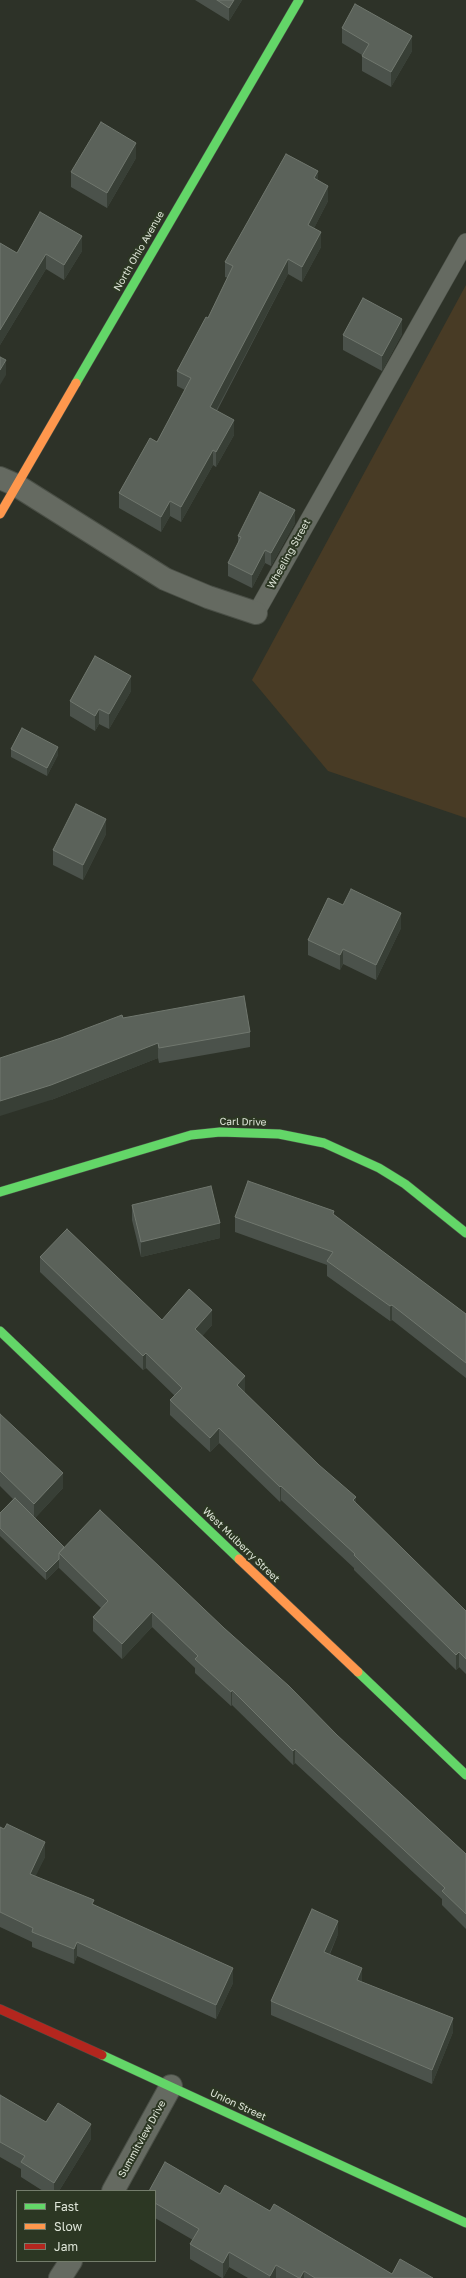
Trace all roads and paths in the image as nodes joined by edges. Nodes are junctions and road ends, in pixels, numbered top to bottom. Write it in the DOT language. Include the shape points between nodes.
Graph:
graph roads {
  1 [pos="299,0"];
  2 [pos="466,242"];
  3 [pos="8,482"];
  4 [pos="0,514"];
  5 [pos="256,613"];
  6 [pos="0,1192"];
  7 [pos="466,1233"];
  8 [pos="0,1331"];
  9 [pos="466,1775"];
  10 [pos="0,2009"];
  11 [pos="171,2086"];
  12 [pos="114,2190"];
  13 [pos="466,2223"];
  14 [pos="70,2262"];
  15 [pos="60,2278"];
  1 -- 3 [label="street, North Ohio Avenue"];
  2 -- 5 [label="lane, Wheeling Street"];
  3 -- 4 [label="street, North Ohio Avenue"];
  3 -- 5 [label="street, Wheeling Street" via="165,579"];
  6 -- 7 [label="street, Carl Drive" via="191,1135 220,1132 279,1134 324,1143 373,1164 405,1184"];
  8 -- 9 [label="street, West Mulberry Street"];
  10 -- 11 [label="street, Union Street"];
  11 -- 12 [label="street, Summitview Drive"];
  11 -- 13 [label="street, Union Street"];
  14 -- 15 [label="street"];
}
